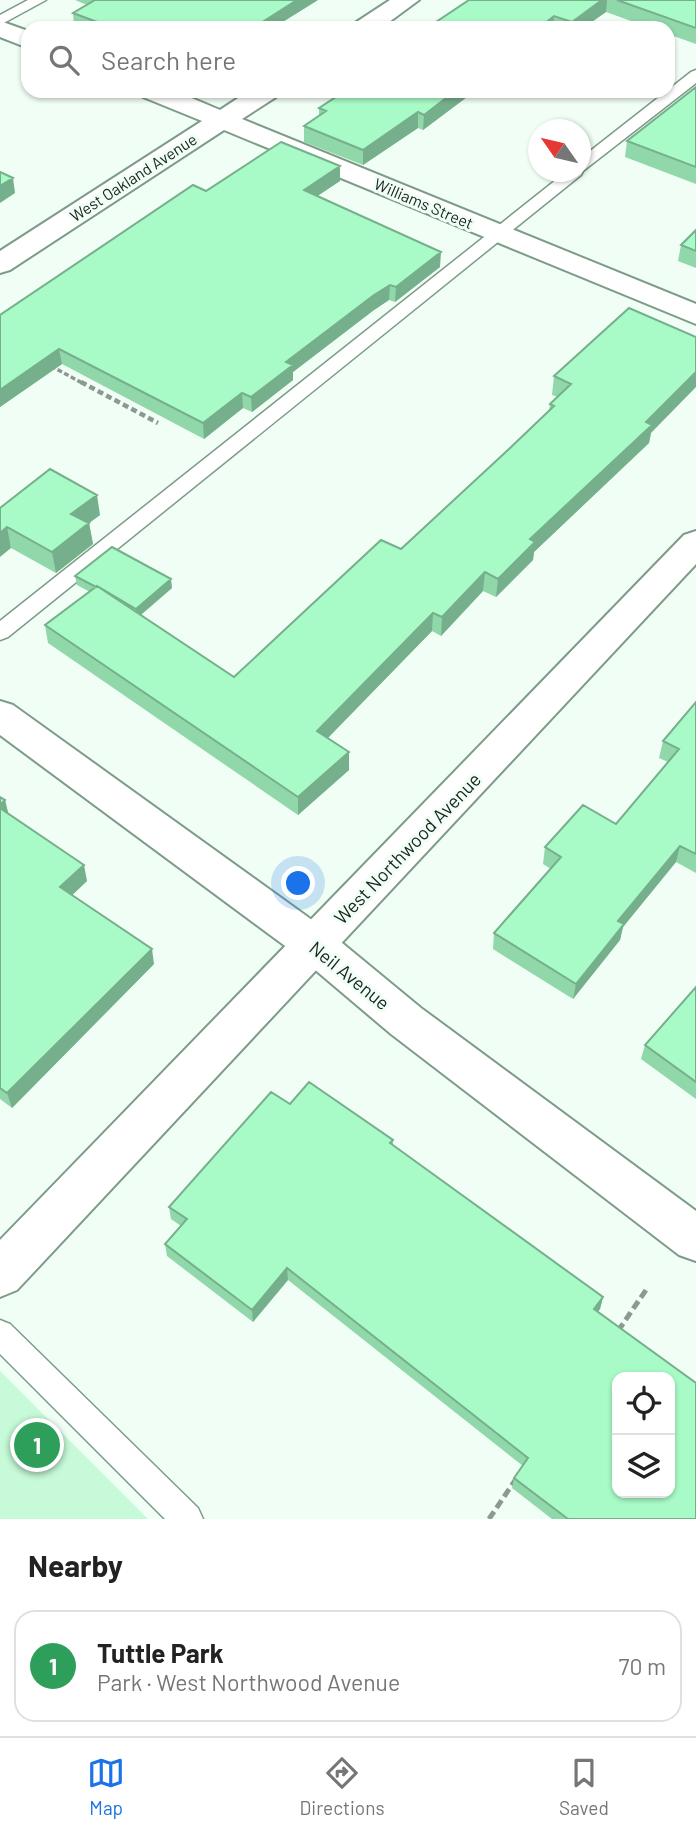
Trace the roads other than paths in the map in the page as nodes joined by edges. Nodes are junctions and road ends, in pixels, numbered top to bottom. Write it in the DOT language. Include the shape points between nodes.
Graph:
graph roads {
  1 [pos="39,0"];
  2 [pos="407,0"];
  3 [pos="0,21"];
  4 [pos="375,21"];
  5 [pos="0,28"];
  6 [pos="21,37"];
  7 [pos="696,75"];
  8 [pos="675,92"];
  9 [pos="169,98"];
  10 [pos="256,98"];
  11 [pos="667,98"];
  12 [pos="222,120"];
  13 [pos="591,158"];
  14 [pos="563,182"];
  15 [pos="498,234"];
  16 [pos="0,264"];
  17 [pos="696,316"];
  18 [pos="696,543"];
  19 [pos="0,632"];
  20 [pos="0,715"];
  21 [pos="315,945"];
  22 [pos="696,1239"];
  23 [pos="0,1274"];
  24 [pos="0,1334"];
  25 [pos="187,1519"];
  1 -- 3 [label="lane"];
  2 -- 4 [label="street"];
  5 -- 6 [label="street"];
  7 -- 8 [label="lane"];
  9 -- 12 [label="street, Williams Street"];
  10 -- 12 [label="street, West Oakland Avenue"];
  11 -- 13 [label="lane"];
  12 -- 15 [label="street, Williams Street"];
  12 -- 16 [label="street, West Oakland Avenue"];
  14 -- 15 [label="lane"];
  15 -- 17 [label="street, Williams Street"];
  15 -- 19 [label="lane"];
  18 -- 21 [label="street, West Northwood Avenue"];
  20 -- 21 [label="street, Neil Avenue"];
  21 -- 22 [label="street, Neil Avenue" via="406,1021"];
  21 -- 23 [label="street, West Northwood Avenue"];
  24 -- 25 [label="lane"];
}
